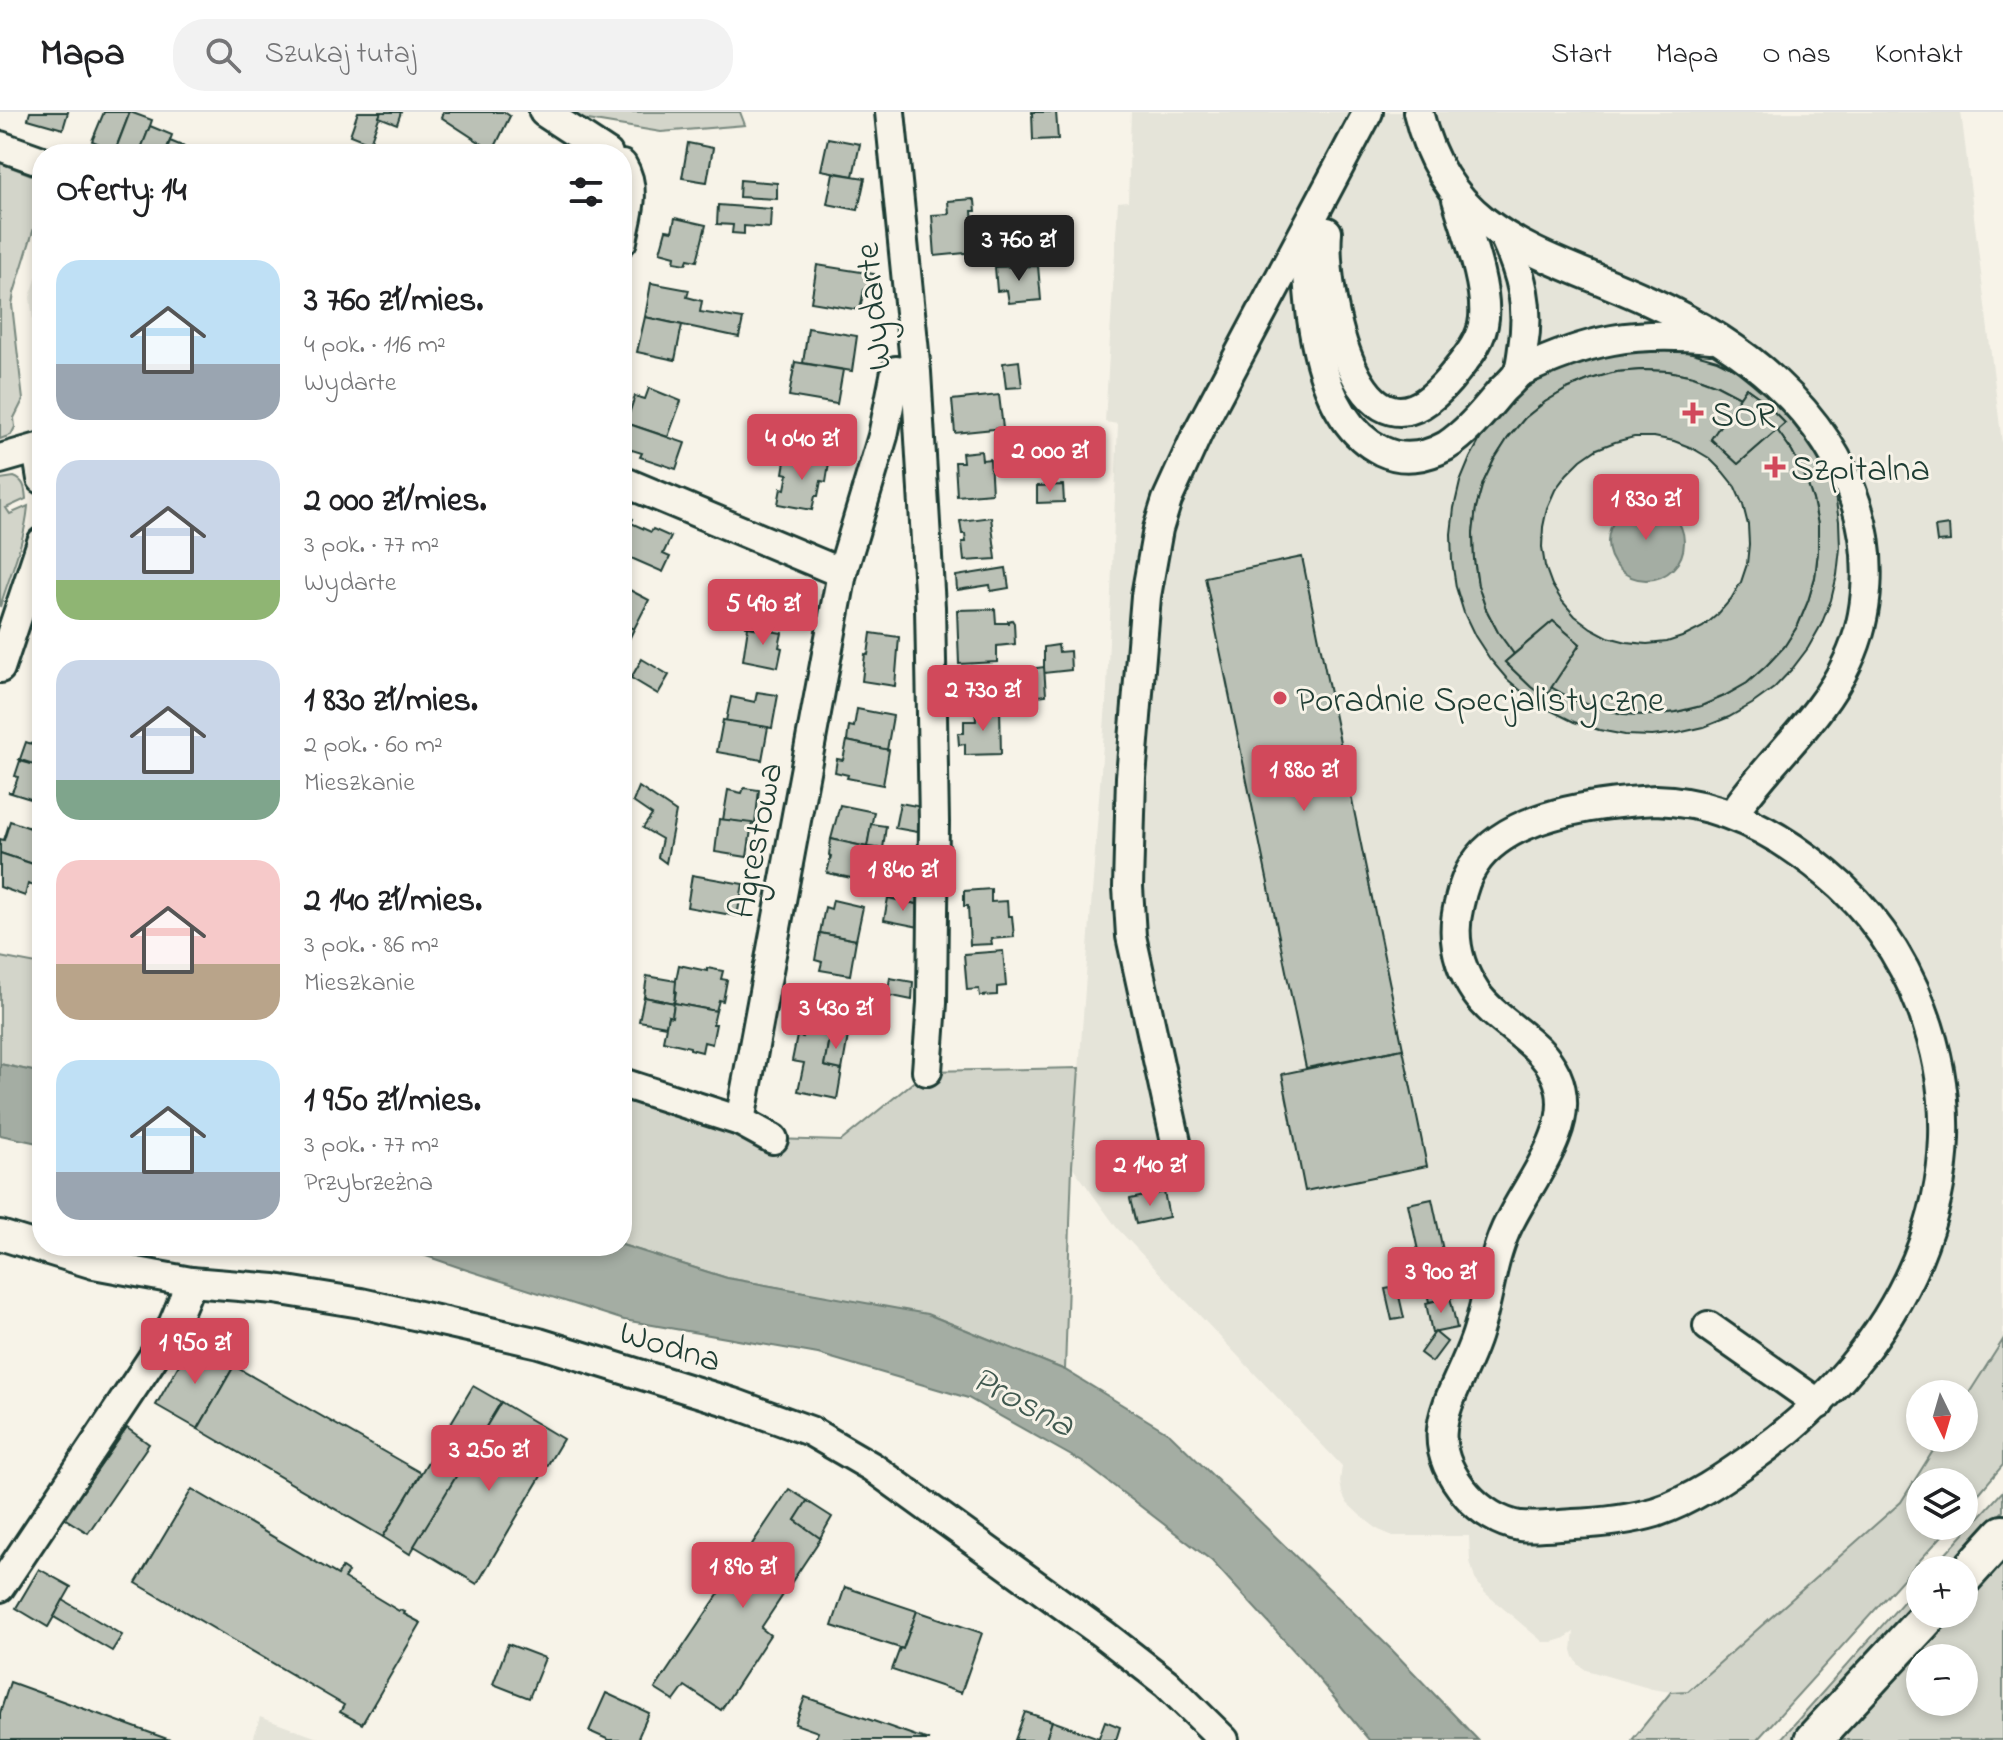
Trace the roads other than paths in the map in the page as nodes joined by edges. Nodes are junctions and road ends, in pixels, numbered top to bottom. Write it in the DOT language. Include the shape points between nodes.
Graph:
graph roads {
  1 [pos="544,112"];
  2 [pos="890,112"];
  3 [pos="1368,112"];
  4 [pos="1418,112"];
  5 [pos="590,144"];
  6 [pos="0,146"];
  7 [pos="32,157"];
  8 [pos="1334,175"];
  9 [pos="1455,193"];
  10 [pos="1308,224"];
  11 [pos="1504,236"];
  12 [pos="1717,339"];
  13 [pos="896,371"];
  14 [pos="1518,373"];
  15 [pos="32,450"];
  16 [pos="0,459"];
  17 [pos="632,485"];
  18 [pos="32,572"];
  19 [pos="842,573"];
  20 [pos="0,668"];
  21 [pos="1732,815"];
  22 [pos="927,1071"];
  23 [pos="632,1086"];
  24 [pos="740,1121"];
  25 [pos="773,1139"];
  26 [pos="1181,1165"];
  27 [pos="0,1235"];
  28 [pos="32,1245"];
  29 [pos="68,1256"];
  30 [pos="191,1282"];
  31 [pos="1708,1326"];
  32 [pos="1819,1404"];
  33 [pos="2003,1534"];
  34 [pos="1978,1562"];
  35 [pos="0,1587"];
  36 [pos="1917,1628"];
  37 [pos="1224,1740"];
  38 [pos="1813,1740"];
  1 -- 5 [label="street"];
  2 -- 22 [label="street, Wydarte" via="916,372 930,607 934,822"];
  3 -- 8 [label="street"];
  4 -- 9 [label="street"];
  6 -- 7 [label="street"];
  8 -- 9 [label="street" via="1326,241 1334,313 1357,378 1374,400 1392,410 1414,409 1435,396 1480,335 1483,291"];
  8 -- 10 [label="street"];
  9 -- 11 [label="street"];
  10 -- 14 [label="street" via="1310,302 1327,379 1340,411 1376,448 1406,457 1437,451 1466,430"];
  10 -- 26 [label="street" via="1179,471 1158,529 1147,587 1131,777 1128,912"];
  11 -- 12 [label="street" via="1667,309"];
  11 -- 14 [label="street" via="1525,300"];
  12 -- 14 [label="street" via="1652,335 1603,341"];
  12 -- 21 [label="street" via="1774,381 1821,432 1853,493 1867,573 1845,668 1816,715"];
  13 -- 19 [label="street, Agrestowa" via="883,436"];
  15 -- 16 [label="street"];
  17 -- 19 [label="street"];
  18 -- 20 [label="street"];
  19 -- 24 [label="street, Agrestowa"];
  21 -- 32 [label="street" via="1816,865 1875,923 1917,997 1939,1078 1943,1162 1921,1250 1878,1334"];
  21 -- 32 [label="street" via="1665,800 1571,810 1506,836 1482,854 1469,873 1455,924 1456,950 1467,979 1485,1004 1552,1068 1562,1103 1552,1144 1499,1246 1479,1329 1443,1416 1442,1442 1448,1466 1464,1491 1497,1519 1521,1526 1579,1524 1656,1512 1699,1492 1769,1446"];
  23 -- 24 [label="street"];
  24 -- 25 [label="street"];
  27 -- 28 [label="street, Wodna"];
  29 -- 30 [label="street, Wodna"];
  30 -- 35 [label="street" via="170,1332"];
  30 -- 37 [label="street, Wodna" via="361,1303 539,1343 810,1431 872,1467 1103,1634 1166,1683"];
  31 -- 32 [label="street"];
  33 -- 34 [label="main road"];
  36 -- 38 [label="main road"];
}
